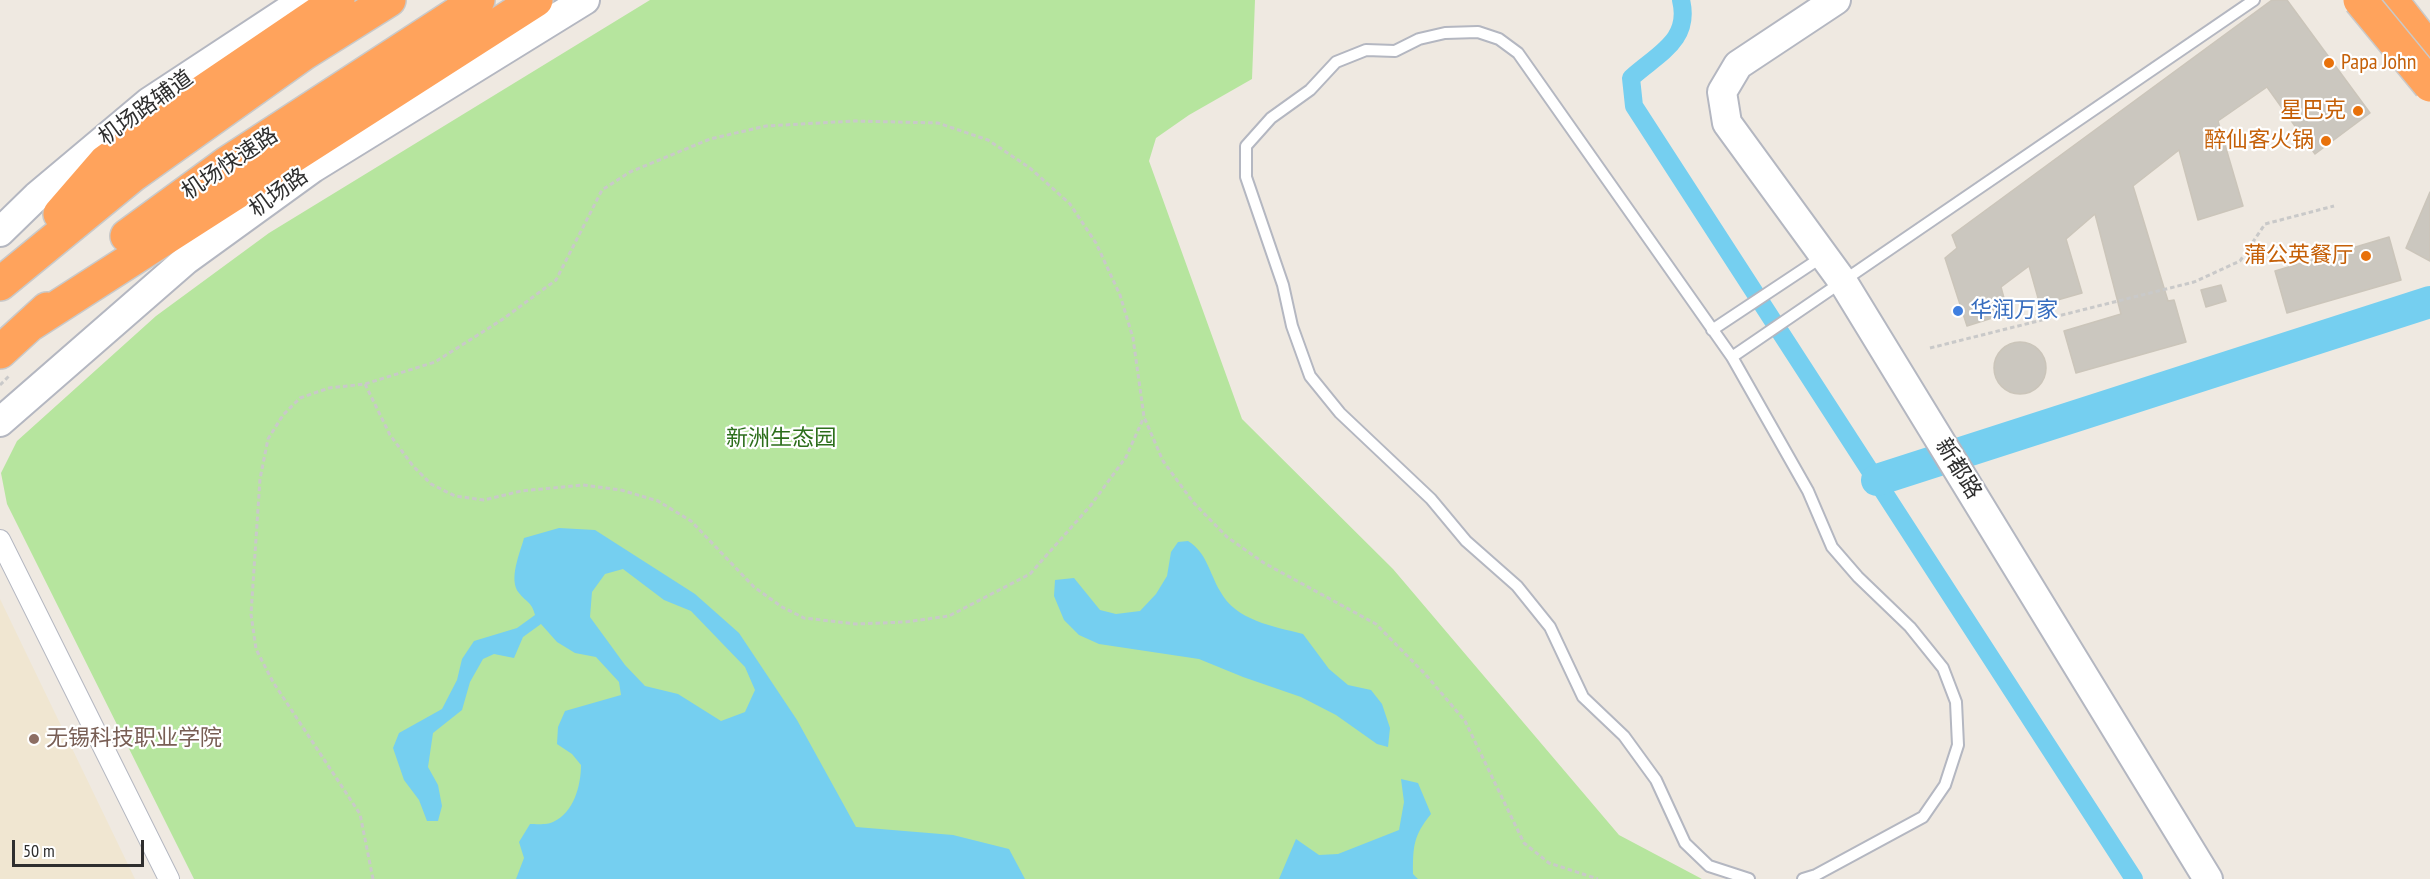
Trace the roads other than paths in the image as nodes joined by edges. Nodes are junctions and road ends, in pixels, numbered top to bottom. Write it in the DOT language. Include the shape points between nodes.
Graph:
graph roads {
  1 [pos="304,0"];
  2 [pos="338,0"];
  3 [pos="478,0"];
  4 [pos="536,0"];
  5 [pos="585,0"];
  6 [pos="1836,0"];
  7 [pos="2254,0"];
  8 [pos="2360,0"];
  9 [pos="2391,0"];
  10 [pos="383,3"];
  11 [pos="2430,50"];
  12 [pos="2430,85"];
  13 [pos="0,232"];
  14 [pos="1825,255"];
  15 [pos="1843,282"];
  16 [pos="0,284"];
  17 [pos="31,324"];
  18 [pos="1712,330"];
  19 [pos="0,352"];
  20 [pos="1732,357"];
  21 [pos="0,422"];
  22 [pos="0,540"];
  23 [pos="169,879"];
  24 [pos="1749,879"];
  25 [pos="1803,879"];
  26 [pos="2208,879"];
  1 -- 13 [label="street, 机场路辅道" via="149,102"];
  2 -- 16 [label="highway" via="105,162"];
  3 -- 17 [label="highway, 机场快速路" via="227,163 122,239"];
  4 -- 17 [label="highway"];
  5 -- 21 [label="street, 机场路" via="295,181 186,260"];
  6 -- 14 [label="street, 新都路" via="1738,65 1722,92 1727,123"];
  7 -- 15 [label="lane"];
  8 -- 12 [label="highway, bridge"];
  9 -- 11 [label="highway"];
  10 -- 16 [label="highway, 机场快速路" via="303,54 133,175"];
  14 -- 15 [label="street, 新都路"];
  14 -- 18 [label="lane"];
  15 -- 20 [label="lane"];
  15 -- 26 [label="street, 新都路"];
  17 -- 19 [label="highway, 机场快速路"];
  18 -- 20 [label="lane"];
  18 -- 24 [label="lane" via="1518,53 1499,39 1478,32 1445,33 1419,39 1395,51 1366,50 1335,62 1310,90 1271,118 1246,146 1246,177 1310,376 1466,541 1517,586 1550,627 1583,697 1624,736 1656,780 1685,843 1709,866"];
  20 -- 25 [label="lane" via="1808,491 1832,547 1910,627 1943,668 1956,702 1958,745 1945,785 1923,817"];
  22 -- 23 [label="street"];
}
